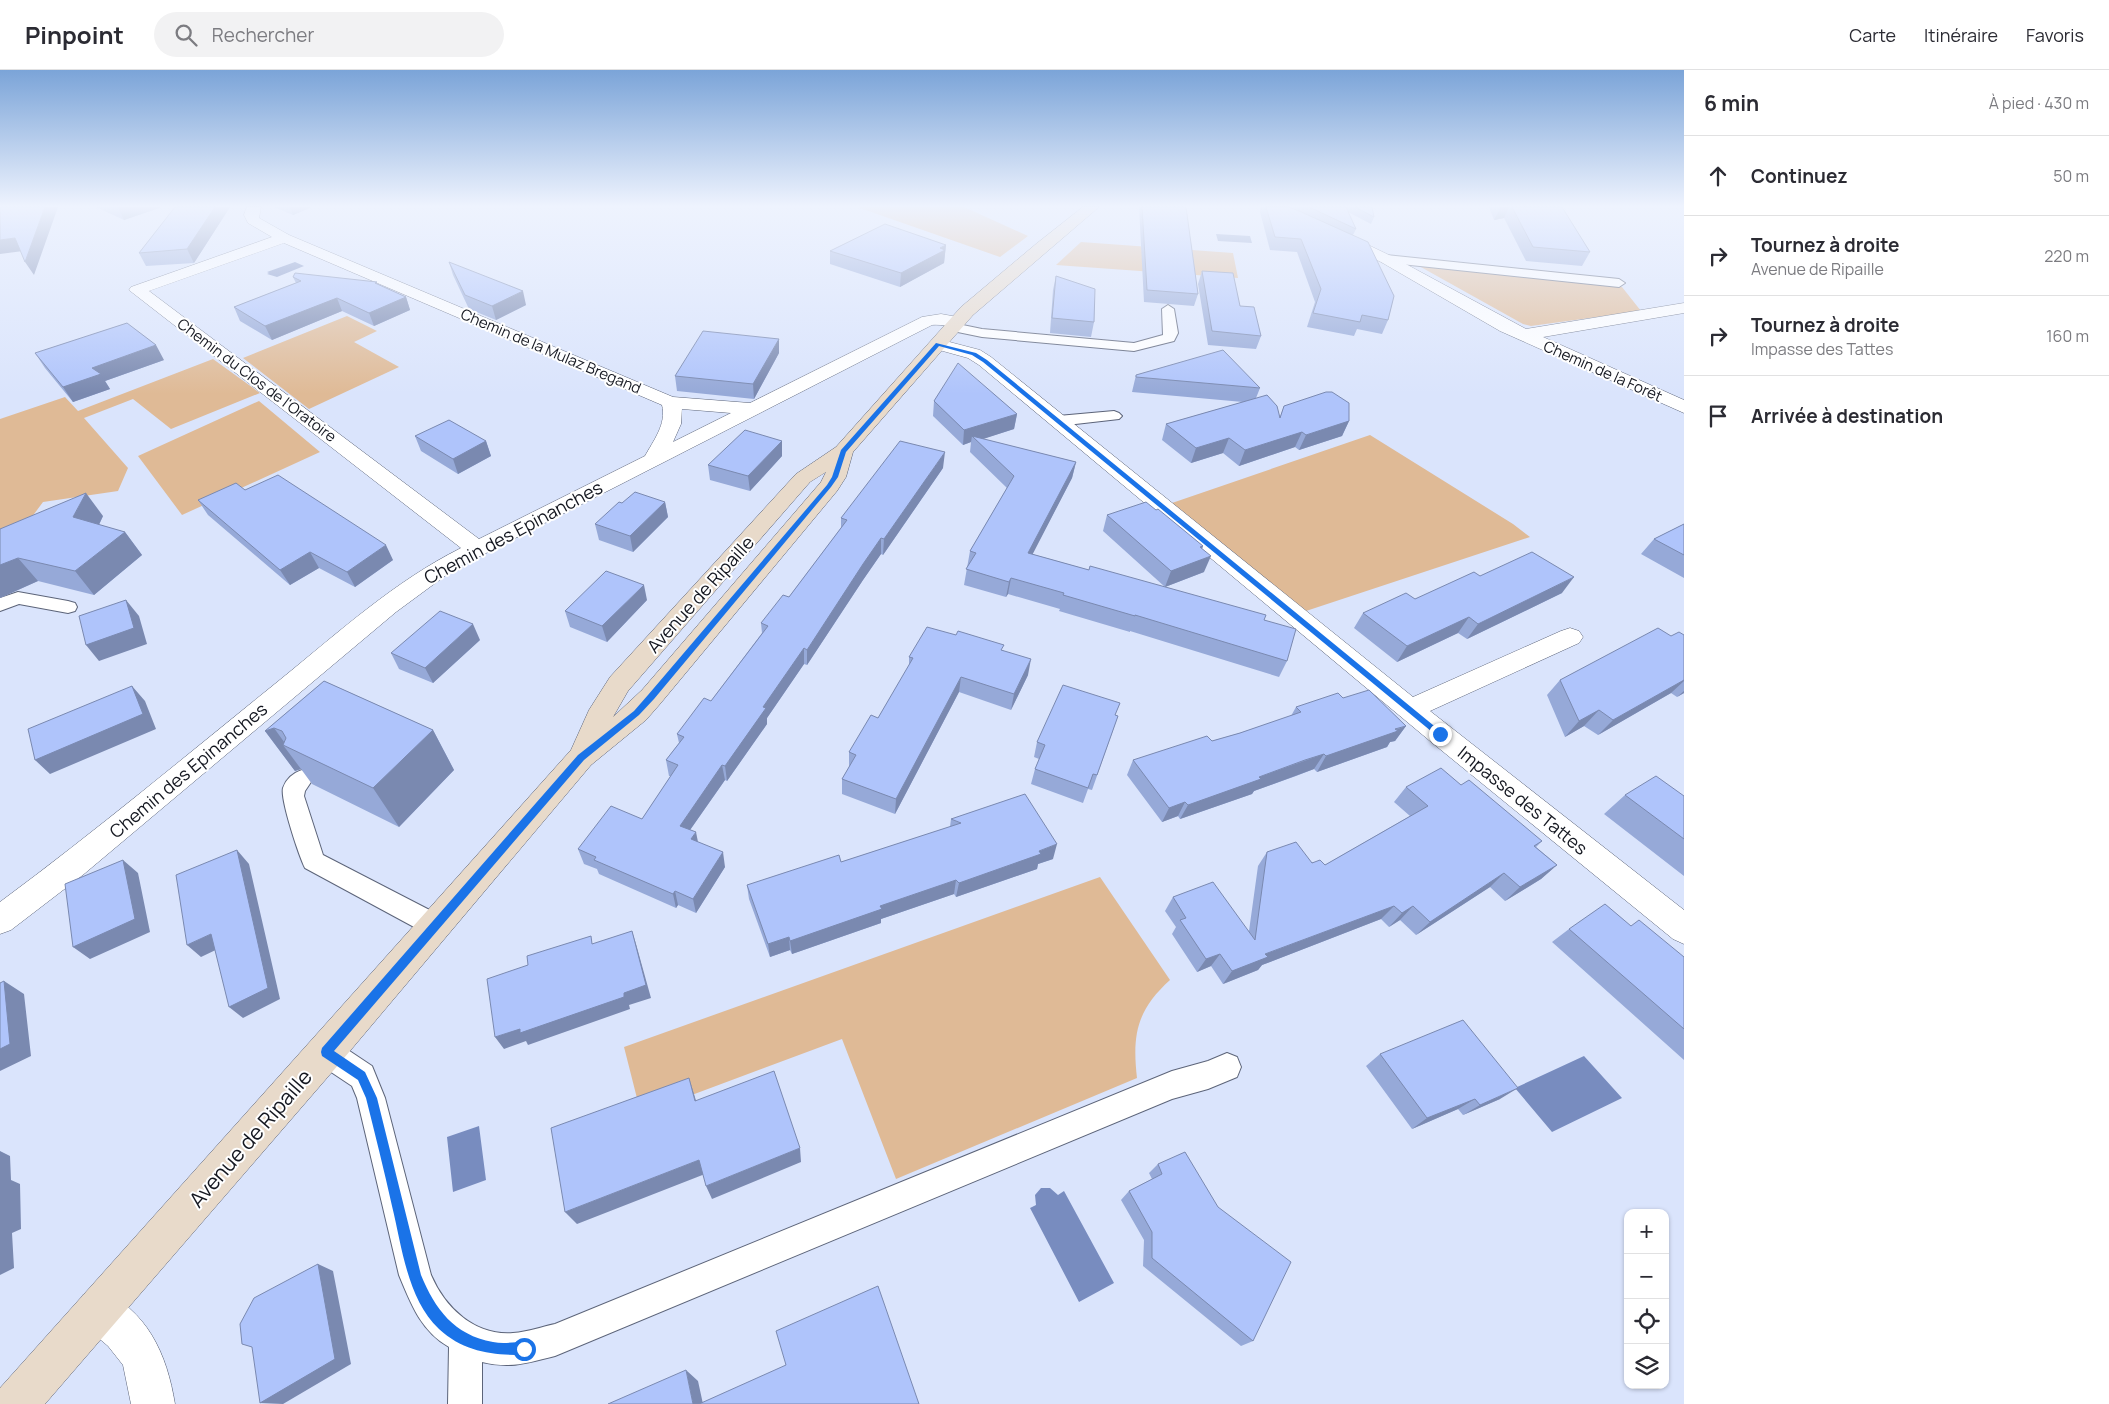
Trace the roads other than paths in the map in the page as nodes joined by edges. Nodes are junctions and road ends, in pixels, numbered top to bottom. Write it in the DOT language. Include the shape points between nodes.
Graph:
graph roads {
  1 [pos="196,269"];
  2 [pos="358,269"];
  3 [pos="1015,269"];
  4 [pos="1404,269"];
  5 [pos="1482,269"];
  6 [pos="1619,284"];
  7 [pos="1684,308"];
  8 [pos="1168,309"];
  9 [pos="949,331"];
  10 [pos="1523,335"];
  11 [pos="670,402"];
  12 [pos="1684,407"];
  13 [pos="752,409"];
  14 [pos="1114,416"];
  15 [pos="1058,421"];
  16 [pos="843,451"];
  17 [pos="653,459"];
  18 [pos="476,548"];
  19 [pos="740,550"];
  20 [pos="770,556"];
  21 [pos="0,605"];
  22 [pos="68,607"];
  23 [pos="1570,637"];
  24 [pos="1410,709"];
  25 [pos="581,758"];
  26 [pos="302,779"];
  27 [pos="0,920"];
  28 [pos="436,926"];
  29 [pos="1684,929"];
  30 [pos="326,1052"];
  31 [pos="1227,1067"];
  32 [pos="98,1310"];
  33 [pos="466,1340"];
  34 [pos="16,1404"];
  35 [pos="153,1404"];
  36 [pos="465,1404"];
  1 -- 18 [label="street, Chemin du Clos de l'Oratoire" via="137,290"];
  2 -- 11 [label="street, Chemin de la Mulaz Bregand"];
  3 -- 9 [label="street, Avenue de Ripaille"];
  4 -- 10 [label="street, Chemin de la Forêt"];
  5 -- 6 [label="lane"];
  7 -- 10 [label="street, Chemin de la Forêt"];
  8 -- 9 [label="lane" via="1169,338 1134,347"];
  9 -- 13 [label="street, Chemin des Epinanches" via="937,318 928,320"];
  9 -- 15 [label="street, Impasse des Tattes"];
  9 -- 16 [label="street, Avenue de Ripaille"];
  10 -- 12 [label="street, Chemin de la Forêt"];
  11 -- 13 [label="street, Chemin de la Mulaz Bregand"];
  11 -- 17 [label="street" via="673,421"];
  13 -- 17 [label="street, Chemin des Epinanches"];
  14 -- 15 [label="lane"];
  15 -- 24 [label="street, Impasse des Tattes"];
  16 -- 19 [label="street, Avenue de Ripaille" via="803,478"];
  16 -- 20 [label="street, Avenue de Ripaille" via="829,486"];
  17 -- 18 [label="street, Chemin des Epinanches"];
  18 -- 27 [label="street, Chemin des Epinanches" via="445,565 387,606 73,865"];
  19 -- 20 [label="street"];
  19 -- 25 [label="street, Avenue de Ripaille" via="615,690 597,719"];
  20 -- 25 [label="street, Avenue de Ripaille" via="641,708"];
  21 -- 22 [label="lane" via="18,598"];
  23 -- 24 [label="street"];
  24 -- 29 [label="street, Impasse des Tattes"];
  25 -- 28 [label="street, Avenue de Ripaille"];
  26 -- 28 [label="lane" via="294,788 293,796 313,861"];
  28 -- 30 [label="street, Avenue de Ripaille"];
  30 -- 32 [label="street, Avenue de Ripaille"];
  30 -- 33 [label="lane" via="362,1076 371,1098 426,1302 443,1324"];
  31 -- 33 [label="lane" via="1172,1085 555,1340 524,1349 494,1349"];
  32 -- 34 [label="street, Avenue de Ripaille"];
  32 -- 35 [label="street" via="124,1331 142,1353"];
  33 -- 36 [label="lane"];
}
